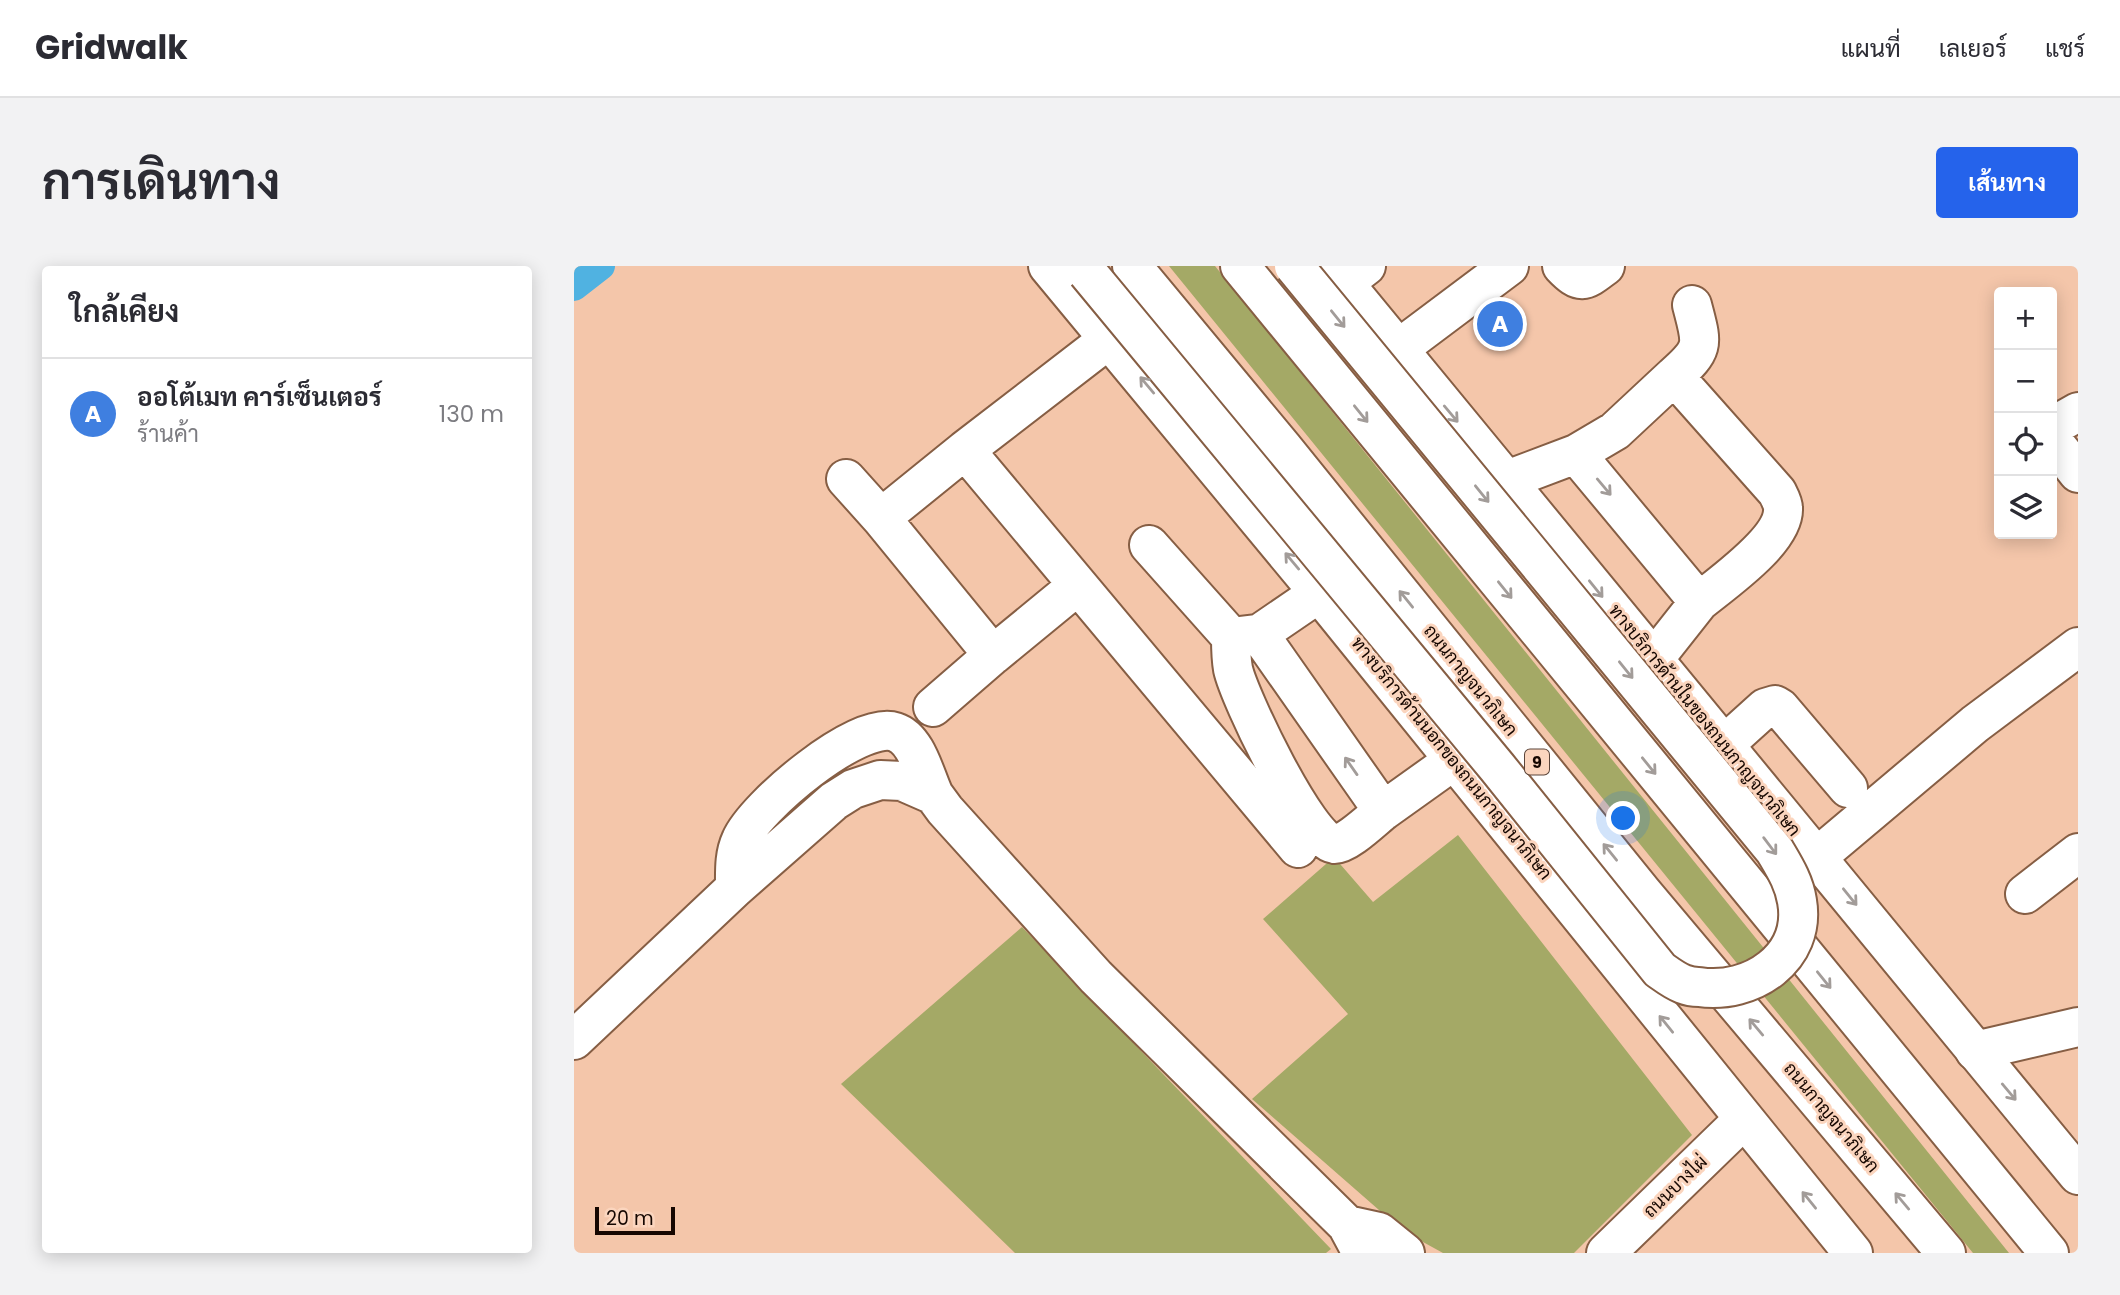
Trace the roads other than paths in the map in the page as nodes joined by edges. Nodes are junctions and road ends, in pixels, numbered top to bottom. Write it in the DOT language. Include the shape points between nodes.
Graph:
graph roads {
  1 [pos="1048,266"];
  2 [pos="1132,266"];
  3 [pos="1240,266"];
  4 [pos="1294,266"];
  5 [pos="1509,266"];
  6 [pos="1562,266"];
  7 [pos="1605,266"];
  8 [pos="1084,269"];
  9 [pos="1346,272"];
  10 [pos="1692,305"];
  11 [pos="1109,339"];
  12 [pos="1398,350"];
  13 [pos="1674,376"];
  14 [pos="2078,412"];
  15 [pos="2057,424"];
  16 [pos="2057,446"];
  17 [pos="965,450"];
  18 [pos="1576,454"];
  19 [pos="2078,473"];
  20 [pos="846,479"];
  21 [pos="1507,480"];
  22 [pos="881,518"];
  23 [pos="1149,545"];
  24 [pos="1077,586"];
  25 [pos="1320,593"];
  26 [pos="1699,602"];
  27 [pos="1245,635"];
  28 [pos="2078,647"];
  29 [pos="993,655"];
  30 [pos="1654,659"];
  31 [pos="1243,699"];
  32 [pos="933,707"];
  33 [pos="1202,731"];
  34 [pos="1724,745"];
  35 [pos="1453,761"];
  36 [pos="1848,788"];
  37 [pos="1383,811"];
  38 [pos="1297,848"];
  39 [pos="2078,853"];
  40 [pos="1817,857"];
  41 [pos="2025,894"];
  42 [pos="2078,1027"];
  43 [pos="574,1040"];
  44 [pos="1975,1051"];
  45 [pos="1743,1120"];
  46 [pos="2075,1165"];
  47 [pos="1354,1239"];
  48 [pos="1405,1253"];
  49 [pos="1606,1253"];
  50 [pos="1853,1253"];
  51 [pos="1946,1253"];
  52 [pos="2049,1253"];
  1 -- 11 [label="main road, ทางบริการด้านนอกของถนนกาญจนาภิเษก"];
  51 -- 2 [label="main road, ถนนกาญจนาภิเษก / 9, one-way" via="1642,892"];
  3 -- 52 [label="main road, one-way"];
  4 -- 8 [label="main road, one-way, bridge" via="1775,851 1792,880 1797,925 1788,950 1749,983 1716,990 1695,987 1660,970"];
  5 -- 12 [label="main road"];
  6 -- 7 [label="main road" via="1581,280"];
  9 -- 12 [label="main road, ทางบริการด้านในของถนนกาญจนาภิเษก"];
  10 -- 13 [label="main road" via="1700,338 1698,350"];
  11 -- 17 [label="main road"];
  25 -- 11 [label="main road, ทางบริการด้านนอกของถนนกาญจนาภิเษก, one-way"];
  12 -- 21 [label="main road, ทางบริการด้านในของถนนกาญจนาภิเษก, one-way"];
  13 -- 18 [label="main road" via="1615,430"];
  13 -- 26 [label="main road" via="1777,492 1783,507 1779,526 1763,547"];
  14 -- 15 [label="main road"];
  16 -- 19 [label="main road"];
  17 -- 22 [label="main road"];
  17 -- 24 [label="main road"];
  18 -- 21 [label="main road"];
  18 -- 26 [label="main road, one-way"];
  20 -- 22 [label="main road"];
  21 -- 30 [label="main road, ทางบริการด้านในของถนนกาญจนาภิเษก, one-way"];
  22 -- 29 [label="main road"];
  23 -- 27 [label="main road"];
  24 -- 29 [label="main road"];
  24 -- 33 [label="main road"];
  25 -- 27 [label="main road"];
  25 -- 35 [label="main road, ทางบริการด้านนอกของถนนกาญจนาภิเษก"];
  26 -- 30 [label="main road"];
  27 -- 31 [label="main road" via="1233,670"];
  37 -- 27 [label="main road, one-way"];
  28 -- 40 [label="main road" via="1975,724"];
  29 -- 32 [label="main road"];
  30 -- 34 [label="main road, ทางบริการด้านในของถนนกาญจนาภิเษก"];
  31 -- 33 [label="main road"];
  31 -- 37 [label="main road" via="1254,727 1323,839 1342,843"];
  33 -- 38 [label="main road"];
  34 -- 36 [label="main road" via="1774,705"];
  34 -- 40 [label="main road, ทางบริการด้านในของถนนกาญจนาภิเษก"];
  35 -- 37 [label="main road"];
  45 -- 35 [label="main road, ทางบริการด้านนอกของถนนกาญจนาภิเษก, one-way"];
  39 -- 41 [label="main road"];
  40 -- 44 [label="main road, ทางบริการด้านในของถนนกาญจนาภิเษก, one-way"];
  42 -- 44 [label="main road"];
  43 -- 47 [label="main road" via="834,801 880,780 902,781 934,794 1096,978"];
  44 -- 46 [label="main road, ทางบริการด้านในของถนนกาญจนาภิเษก, one-way"];
  45 -- 49 [label="main road, ถนนบางไผ่"];
  50 -- 45 [label="main road, ทางบริการด้านนอกของถนนกาญจนาภิเษก, one-way"];
  47 -- 48 [label="main road" via="1379,1232"];
}
